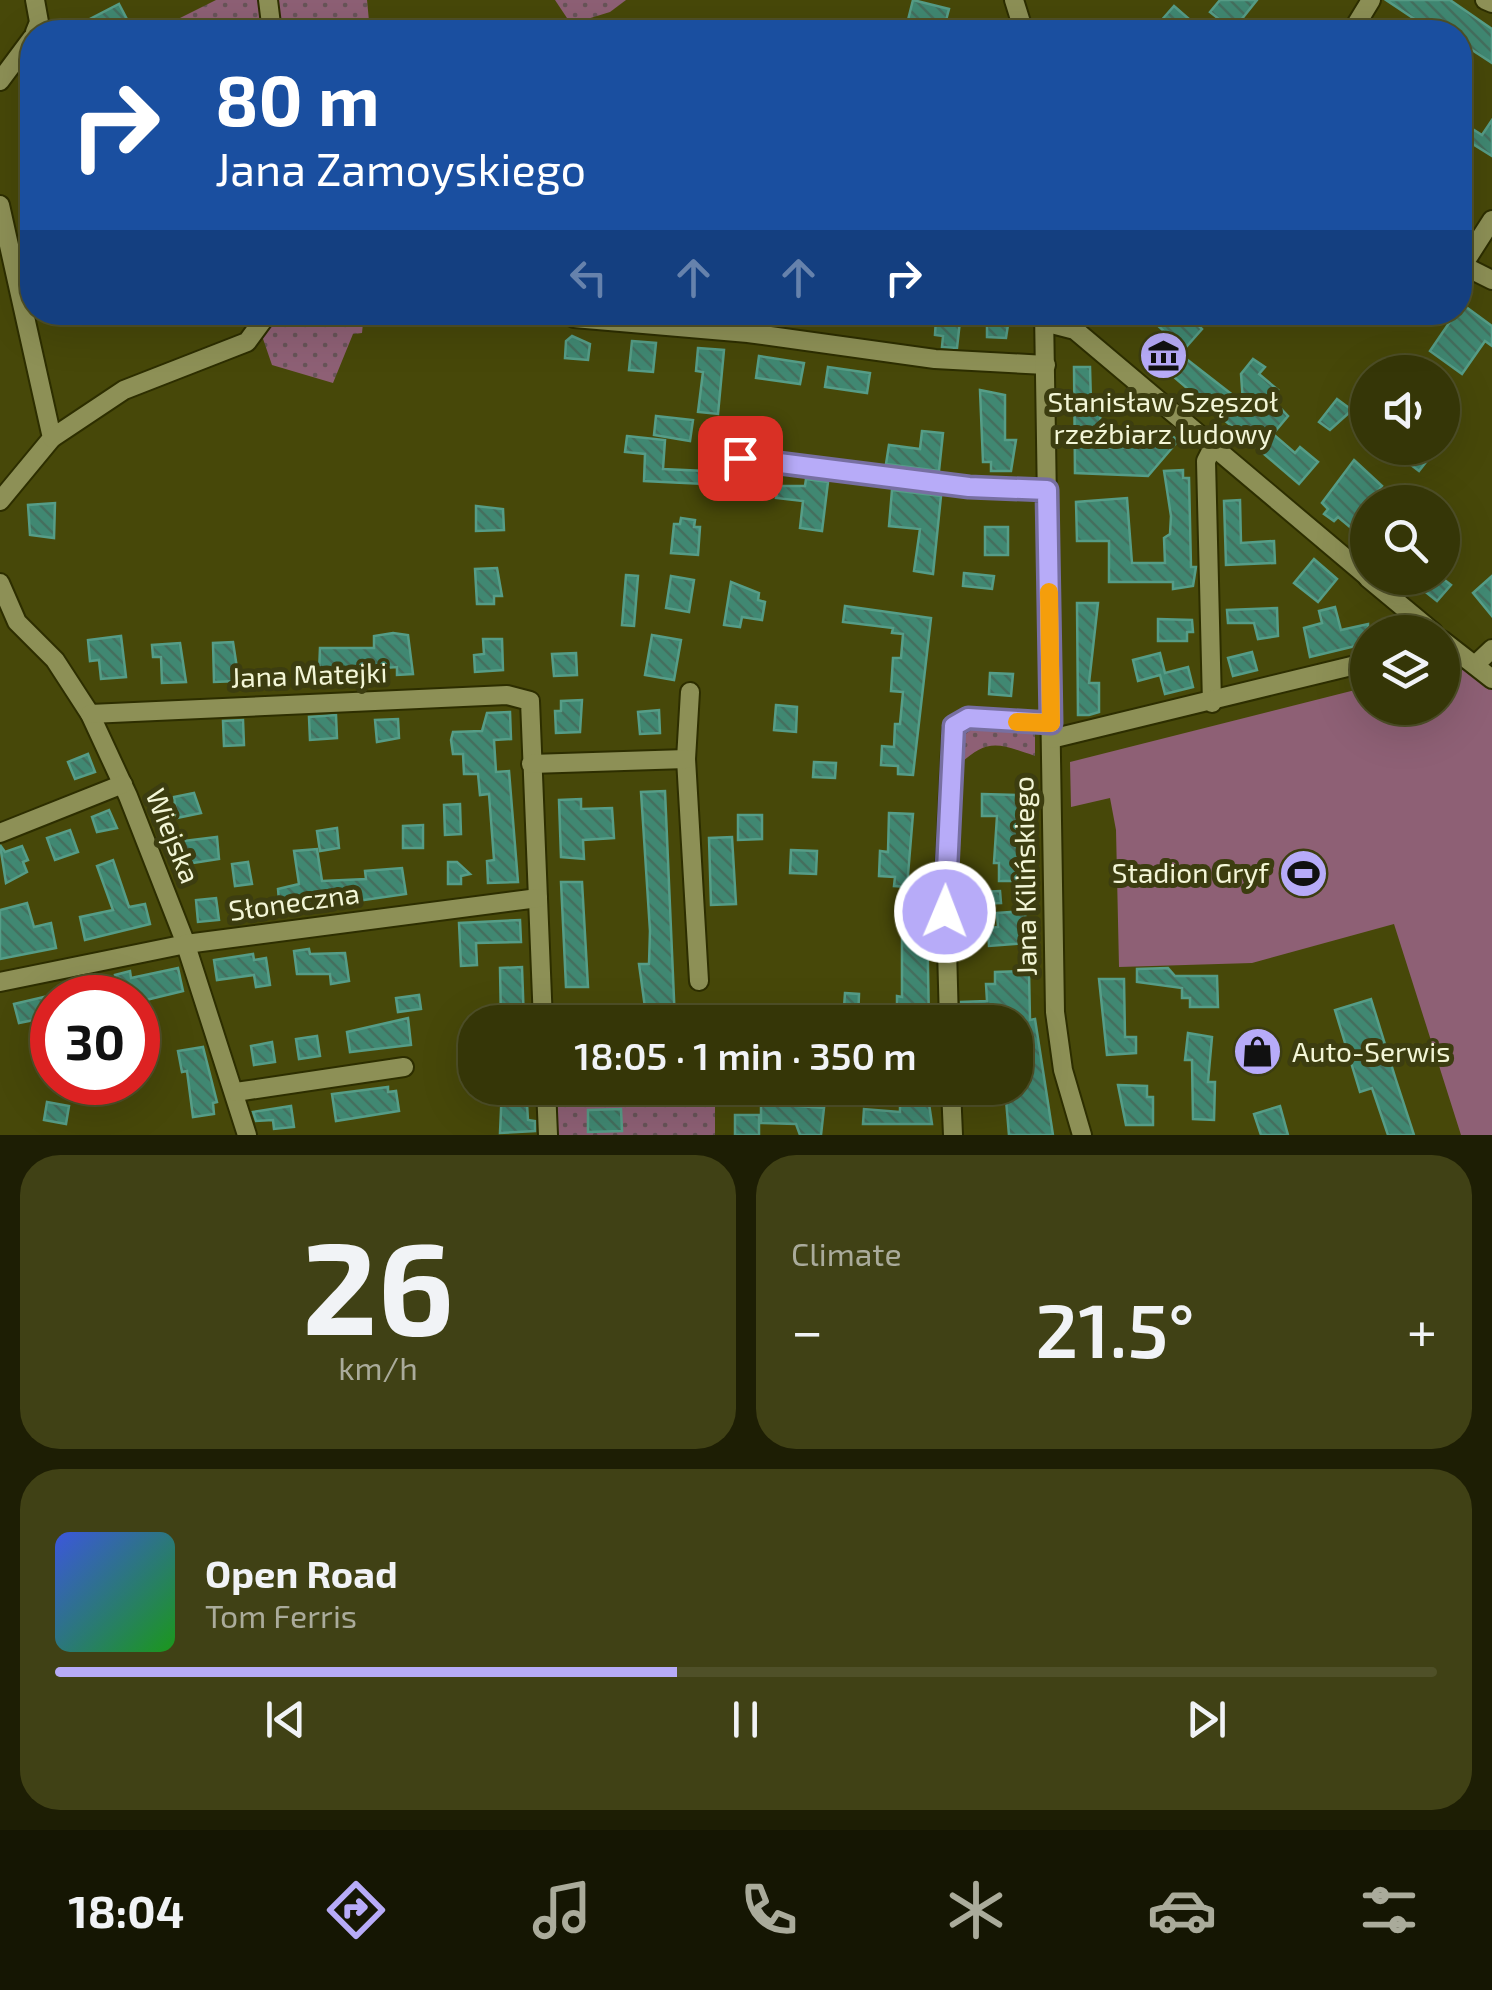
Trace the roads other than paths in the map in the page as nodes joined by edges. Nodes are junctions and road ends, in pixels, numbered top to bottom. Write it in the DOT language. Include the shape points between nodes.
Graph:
graph roads {
  1 [pos="1485,0"];
  2 [pos="1492,3"];
  3 [pos="20,54"];
  4 [pos="0,81"];
  5 [pos="0,205"];
  6 [pos="1492,220"];
  7 [pos="1472,249"];
  8 [pos="20,295"];
  9 [pos="27,325"];
  10 [pos="259,325"];
  11 [pos="650,325"];
  12 [pos="750,325"];
  13 [pos="1044,325"];
  14 [pos="1062,325"];
  15 [pos="748,334"];
  16 [pos="1046,366"];
  17 [pos="52,438"];
  18 [pos="1214,447"];
  19 [pos="726,474"];
  20 [pos="1047,490"];
  21 [pos="0,500"];
  22 [pos="1350,562"];
  23 [pos="0,582"];
  24 [pos="1389,595"];
  25 [pos="1413,615"];
  26 [pos="1492,649"];
  27 [pos="1460,653"];
  28 [pos="1475,664"];
  29 [pos="1350,667"];
  30 [pos="1492,679"];
  31 [pos="690,692"];
  32 [pos="1212,704"];
  33 [pos="90,714"];
  34 [pos="1051,731"];
  35 [pos="686,758"];
  36 [pos="532,764"];
  37 [pos="123,784"];
  38 [pos="0,833"];
  39 [pos="538,898"];
  40 [pos="186,944"];
  41 [pos="699,981"];
  42 [pos="0,982"];
  43 [pos="542,1005"];
  44 [pos="949,1005"];
  45 [pos="404,1067"];
  46 [pos="236,1092"];
  47 [pos="547,1105"];
  48 [pos="952,1105"];
  49 [pos="247,1135"];
  50 [pos="548,1135"];
  51 [pos="953,1135"];
  52 [pos="1082,1135"];
  1 -- 2 [label="street"];
  3 -- 4 [label="street"];
  5 -- 8 [label="street"];
  6 -- 7 [label="street"];
  9 -- 17 [label="street"];
  10 -- 17 [label="street" via="247,342 124,390"];
  11 -- 15 [label="street"];
  12 -- 15 [label="street"];
  13 -- 16 [label="street, Jana Kilińskiego"];
  14 -- 18 [label="street"];
  15 -- 16 [label="street"];
  16 -- 20 [label="street, Jana Kilińskiego"];
  17 -- 21 [label="street"];
  18 -- 22 [label="street"];
  18 -- 32 [label="street" via="1206,461"];
  19 -- 20 [label="street" via="740,458 969,487"];
  20 -- 34 [label="street, Jana Kilińskiego"];
  23 -- 33 [label="street, Wiejska" via="17,622 54,660"];
  24 -- 25 [label="street"];
  26 -- 28 [label="street"];
  27 -- 28 [label="street"];
  28 -- 30 [label="street"];
  29 -- 32 [label="street"];
  31 -- 35 [label="street"];
  32 -- 34 [label="street"];
  33 -- 36 [label="street, Jana Matejki" via="507,695 530,700"];
  33 -- 37 [label="street, Wiejska"];
  34 -- 44 [label="street" via="968,718 952,730 945,874"];
  34 -- 52 [label="street, Jana Kilińskiego" via="1055,1012"];
  35 -- 36 [label="street"];
  35 -- 41 [label="street"];
  36 -- 39 [label="street"];
  37 -- 38 [label="street"];
  37 -- 40 [label="street, Wiejska"];
  39 -- 40 [label="street, Słoneczna"];
  39 -- 43 [label="street"];
  40 -- 42 [label="street, Słoneczna"];
  40 -- 46 [label="street, Wiejska"];
  45 -- 46 [label="street"];
  46 -- 49 [label="street, Wiejska"];
  47 -- 50 [label="street"];
  48 -- 51 [label="street"];
}
